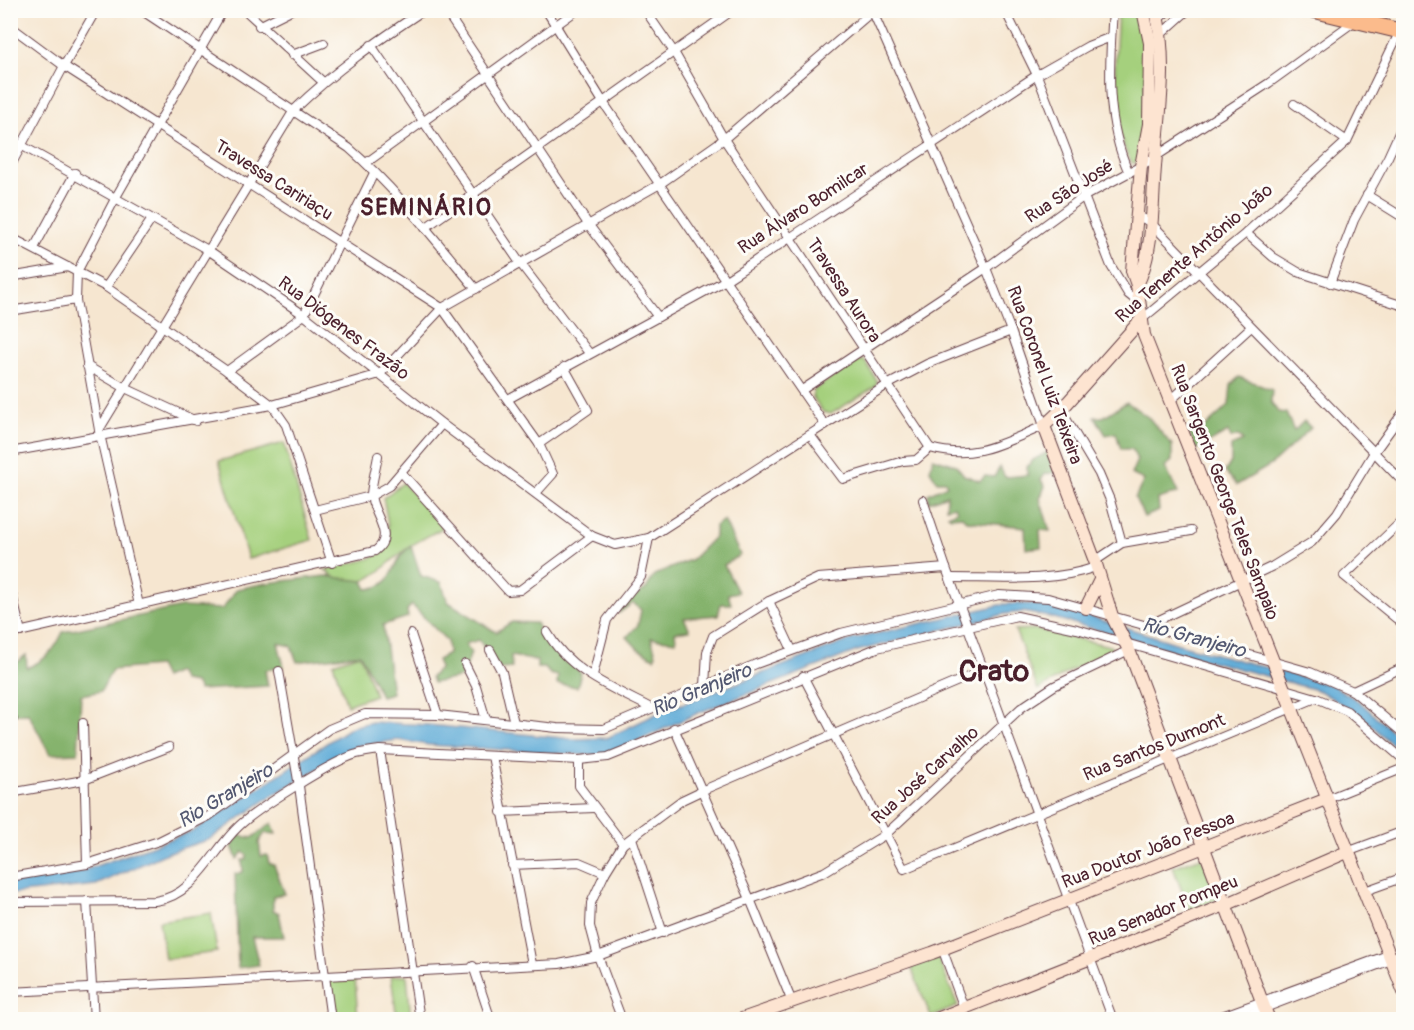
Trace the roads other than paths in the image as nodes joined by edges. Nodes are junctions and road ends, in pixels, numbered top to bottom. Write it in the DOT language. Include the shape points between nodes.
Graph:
graph roads {
  1 [pos="96,10"];
  2 [pos="141,10"];
  3 [pos="223,10"];
  4 [pos="245,10"];
  5 [pos="291,10"];
  6 [pos="424,10"];
  7 [pos="445,10"];
  8 [pos="546,10"];
  9 [pos="577,10"];
  10 [pos="645,10"];
  11 [pos="733,10"];
  12 [pos="1005,10"];
  13 [pos="1113,10"];
  14 [pos="1143,10"];
  15 [pos="1169,10"];
  16 [pos="1188,10"];
  17 [pos="1312,10"];
  18 [pos="872,11"];
  19 [pos="1157,15"];
  20 [pos="1365,18"];
  21 [pos="556,25"];
  22 [pos="10,26"];
  23 [pos="259,26"];
  24 [pos="1147,28"];
  25 [pos="1402,31"];
  26 [pos="1161,35"];
  27 [pos="1111,37"];
  28 [pos="1150,43"];
  29 [pos="324,44"];
  30 [pos="371,45"];
  31 [pos="200,49"];
  32 [pos="674,52"];
  33 [pos="292,55"];
  34 [pos="64,66"];
  35 [pos="489,75"];
  36 [pos="1037,75"];
  37 [pos="323,82"];
  38 [pos="603,102"];
  39 [pos="1294,104"];
  40 [pos="294,110"];
  41 [pos="424,121"];
  42 [pos="1404,122"];
  43 [pos="156,126"];
  44 [pos="10,139"];
  45 [pos="724,139"];
  46 [pos="1347,141"];
  47 [pos="22,144"];
  48 [pos="929,145"];
  49 [pos="539,148"];
  50 [pos="1156,156"];
  51 [pos="366,163"];
  52 [pos="1141,166"];
  53 [pos="10,167"];
  54 [pos="75,173"];
  55 [pos="374,173"];
  56 [pos="1129,173"];
  57 [pos="248,184"];
  58 [pos="660,184"];
  59 [pos="474,194"];
  60 [pos="1367,195"];
  61 [pos="116,197"];
  62 [pos="1083,198"];
  63 [pos="1138,216"];
  64 [pos="1404,218"];
  65 [pos="152,219"];
  66 [pos="1151,223"];
  67 [pos="588,224"];
  68 [pos="425,228"];
  69 [pos="1245,233"];
  70 [pos="789,236"];
  71 [pos="10,237"];
  72 [pos="342,242"];
  73 [pos="34,248"];
  74 [pos="208,250"];
  75 [pos="520,263"];
  76 [pos="986,268"];
  77 [pos="73,270"];
  78 [pos="1198,274"];
  79 [pos="10,277"];
  80 [pos="726,280"];
  81 [pos="1330,283"];
  82 [pos="1137,285"];
  83 [pos="106,287"];
  84 [pos="476,289"];
  85 [pos="76,300"];
  86 [pos="1138,302"];
  87 [pos="1404,306"];
  88 [pos="442,308"];
  89 [pos="10,311"];
  90 [pos="304,315"];
  91 [pos="658,317"];
  92 [pos="1141,320"];
  93 [pos="162,327"];
  94 [pos="1251,327"];
  95 [pos="1011,331"];
  96 [pos="862,350"];
  97 [pos="589,353"];
  98 [pos="87,366"];
  99 [pos="564,367"];
  100 [pos="227,371"];
  101 [pos="380,374"];
  102 [pos="886,385"];
  103 [pos="125,388"];
  104 [pos="802,390"];
  105 [pos="508,399"];
  106 [pos="1171,400"];
  107 [pos="272,405"];
  108 [pos="1061,410"];
  109 [pos="1404,411"];
  110 [pos="196,421"];
  111 [pos="442,424"];
  112 [pos="825,425"];
  113 [pos="1044,426"];
  114 [pos="100,434"];
  115 [pos="810,435"];
  116 [pos="539,444"];
  117 [pos="930,448"];
  118 [pos="10,452"];
  119 [pos="1373,454"];
  120 [pos="378,456"];
  121 [pos="402,473"];
  122 [pos="1404,483"];
  123 [pos="536,493"];
  124 [pos="371,496"];
  125 [pos="923,500"];
  126 [pos="315,510"];
  127 [pos="1404,519"];
  128 [pos="1191,531"];
  129 [pos="592,536"];
  130 [pos="649,538"];
  131 [pos="1122,543"];
  132 [pos="332,563"];
  133 [pos="1095,564"];
  134 [pos="946,568"];
  135 [pos="951,578"];
  136 [pos="1100,580"];
  137 [pos="1240,581"];
  138 [pos="10,586"];
  139 [pos="769,601"];
  140 [pos="961,604"];
  141 [pos="139,605"];
  142 [pos="1086,608"];
  143 [pos="1112,616"];
  144 [pos="1403,625"];
  145 [pos="970,627"];
  146 [pos="1144,627"];
  147 [pos="21,632"];
  148 [pos="547,632"];
  149 [pos="10,634"];
  150 [pos="411,634"];
  151 [pos="1127,646"];
  152 [pos="490,650"];
  153 [pos="792,650"];
  154 [pos="1273,663"];
  155 [pos="465,664"];
  156 [pos="1404,667"];
  157 [pos="984,670"];
  158 [pos="279,671"];
  159 [pos="592,675"];
  160 [pos="802,676"];
  161 [pos="705,686"];
  162 [pos="1283,687"];
  163 [pos="1353,691"];
  164 [pos="1316,698"];
  165 [pos="651,708"];
  166 [pos="1292,709"];
  167 [pos="438,715"];
  168 [pos="486,720"];
  169 [pos="82,723"];
  170 [pos="514,723"];
  171 [pos="1004,724"];
  172 [pos="674,728"];
  173 [pos="1404,734"];
  174 [pos="832,737"];
  175 [pos="169,747"];
  176 [pos="380,750"];
  177 [pos="294,756"];
  178 [pos="492,756"];
  179 [pos="1170,758"];
  180 [pos="579,760"];
  181 [pos="1404,760"];
  182 [pos="1404,768"];
  183 [pos="84,780"];
  184 [pos="299,786"];
  185 [pos="701,791"];
  186 [pos="10,793"];
  187 [pos="1327,799"];
  188 [pos="594,808"];
  189 [pos="501,812"];
  190 [pos="1036,814"];
  191 [pos="1404,831"];
  192 [pos="886,834"];
  193 [pos="632,838"];
  194 [pos="623,844"];
  195 [pos="1205,848"];
  196 [pos="1347,852"];
  197 [pos="87,864"];
  198 [pos="512,865"];
  199 [pos="605,873"];
  200 [pos="10,876"];
  201 [pos="1404,877"];
  202 [pos="1362,892"];
  203 [pos="750,899"];
  204 [pos="1067,900"];
  205 [pos="87,901"];
  206 [pos="10,902"];
  207 [pos="1225,905"];
  208 [pos="663,933"];
  209 [pos="942,948"];
  210 [pos="598,956"];
  211 [pos="1395,957"];
  212 [pos="1090,958"];
  213 [pos="532,964"];
  214 [pos="473,966"];
  215 [pos="412,971"];
  216 [pos="324,974"];
  217 [pos="93,989"];
  218 [pos="10,992"];
  219 [pos="1404,992"];
  220 [pos="792,1002"];
  221 [pos="1263,1004"];
  222 [pos="964,1008"];
  223 [pos="773,1014"];
  224 [pos="1232,1017"];
  225 [pos="940,1019"];
  226 [pos="94,1020"];
  227 [pos="331,1020"];
  228 [pos="420,1020"];
  229 [pos="491,1020"];
  230 [pos="622,1020"];
  231 [pos="739,1020"];
  232 [pos="1113,1020"];
  233 [pos="1211,1020"];
  234 [pos="1269,1020"];
  1 -- 34 [label="street"];
  2 -- 31 [label="street"];
  3 -- 31 [label="street"];
  4 -- 23 [label="street"];
  5 -- 23 [label="street"];
  6 -- 30 [label="street"];
  7 -- 35 [label="street"];
  8 -- 21 [label="street"];
  9 -- 21 [label="street"];
  10 -- 32 [label="street, Travessa Aurora"];
  11 -- 32 [label="street"];
  12 -- 36 [label="street"];
  13 -- 27 [label="street"];
  14 -- 24 [label="main road, Rua Sargento George Teles Sampaio"];
  15 -- 19 [label="street"];
  16 -- 26 [label="street"];
  17 -- 20 [label="highway"];
  18 -- 45 [label="street"];
  18 -- 48 [label="street, Rua Coronel Luiz Teixeira"];
  19 -- 24 [label="street"];
  19 -- 26 [label="main road"];
  20 -- 25 [label="highway"];
  20 -- 50 [label="street, Rua São José"];
  21 -- 35 [label="street"];
  21 -- 38 [label="street"];
  22 -- 34 [label="street, Travessa Caririaçu"];
  23 -- 33 [label="street"];
  24 -- 28 [label="main road, Rua Sargento George Teles Sampaio"];
  25 -- 46 [label="street, Rua Tenente Antônio João"];
  26 -- 28 [label="street"];
  26 -- 50 [label="main road" via="1163,82"];
  27 -- 36 [label="street, Rua Álvaro Bomilcar"];
  27 -- 56 [label="street" via="1111,115"];
  28 -- 52 [label="main road, Rua Sargento George Teles Sampaio" via="1149,124"];
  29 -- 33 [label="street"];
  30 -- 37 [label="street"];
  30 -- 41 [label="street"];
  31 -- 40 [label="street"];
  31 -- 43 [label="street"];
  32 -- 38 [label="street"];
  32 -- 45 [label="street, Travessa Aurora"];
  33 -- 37 [label="street"];
  34 -- 43 [label="street, Travessa Caririaçu"];
  34 -- 47 [label="street"];
  35 -- 41 [label="street"];
  35 -- 49 [label="street"];
  36 -- 48 [label="street, Rua Álvaro Bomilcar"];
  36 -- 62 [label="street"];
  37 -- 40 [label="street"];
  38 -- 49 [label="street"];
  38 -- 58 [label="street"];
  39 -- 46 [label="street"];
  40 -- 51 [label="street"];
  40 -- 57 [label="street"];
  41 -- 51 [label="street"];
  41 -- 59 [label="street"];
  42 -- 60 [label="street"];
  43 -- 57 [label="street, Travessa Caririaçu"];
  43 -- 61 [label="street"];
  44 -- 47 [label="street, Rua Diógenes Frazão"];
  45 -- 58 [label="street"];
  45 -- 70 [label="street, Travessa Aurora"];
  46 -- 69 [label="street, Rua Tenente Antônio João"];
  47 -- 53 [label="street"];
  47 -- 54 [label="street, Rua Diógenes Frazão"];
  48 -- 70 [label="street, Rua Álvaro Bomilcar"];
  48 -- 76 [label="street, Rua Coronel Luiz Teixeira"];
  49 -- 59 [label="street"];
  49 -- 67 [label="street"];
  50 -- 52 [label="street, Rua São José"];
  50 -- 66 [label="main road"];
  51 -- 55 [label="street"];
  52 -- 56 [label="street, Rua São José"];
  52 -- 63 [label="main road, Rua Sargento George Teles Sampaio"];
  54 -- 61 [label="street, Rua Diógenes Frazão"];
  54 -- 73 [label="street"];
  55 -- 68 [label="street"];
  55 -- 72 [label="street"];
  56 -- 62 [label="street, Rua São José"];
  57 -- 72 [label="street, Travessa Caririaçu"];
  57 -- 74 [label="street"];
  58 -- 67 [label="street"];
  58 -- 80 [label="street"];
  59 -- 68 [label="street"];
  59 -- 75 [label="street"];
  60 -- 64 [label="street"];
  60 -- 81 [label="street"];
  61 -- 65 [label="street, Rua Diógenes Frazão"];
  61 -- 77 [label="street"];
  62 -- 76 [label="street, Rua São José"];
  62 -- 86 [label="street" via="1114,272"];
  63 -- 66 [label="street"];
  63 -- 82 [label="main road, Rua Sargento George Teles Sampaio" via="1132,271"];
  65 -- 74 [label="street, Rua Diógenes Frazão"];
  65 -- 83 [label="street"];
  66 -- 78 [label="street"];
  66 -- 82 [label="main road"];
  67 -- 75 [label="street"];
  67 -- 91 [label="street"];
  68 -- 84 [label="street"];
  69 -- 78 [label="street, Rua Tenente Antônio João"];
  69 -- 81 [label="street" via="1287,266"];
  70 -- 80 [label="street, Rua Álvaro Bomilcar"];
  70 -- 96 [label="street, Travessa Aurora"];
  71 -- 73 [label="street"];
  72 -- 88 [label="street, Travessa Caririaçu"];
  72 -- 90 [label="street"];
  73 -- 77 [label="street"];
  74 -- 90 [label="street, Rua Diógenes Frazão"];
  74 -- 93 [label="street"];
  75 -- 84 [label="street"];
  75 -- 97 [label="street"];
  76 -- 95 [label="street, Rua Coronel Luiz Teixeira"];
  76 -- 96 [label="street, Rua São José"];
  77 -- 79 [label="street"];
  77 -- 83 [label="street"];
  77 -- 85 [label="street"];
  78 -- 92 [label="street, Rua Tenente Antônio João"];
  78 -- 94 [label="street"];
  80 -- 91 [label="street, Rua Álvaro Bomilcar"];
  80 -- 104 [label="street"];
  81 -- 87 [label="street"];
  82 -- 86 [label="main road, Rua Sargento George Teles Sampaio"];
  83 -- 93 [label="street"];
  84 -- 88 [label="street"];
  85 -- 89 [label="street"];
  85 -- 98 [label="street"];
  86 -- 92 [label="main road, Rua Sargento George Teles Sampaio"];
  88 -- 101 [label="street"];
  88 -- 105 [label="street, Travessa Caririaçu"];
  90 -- 100 [label="street"];
  90 -- 101 [label="street, Rua Diógenes Frazão"];
  91 -- 97 [label="street, Rua Álvaro Bomilcar"];
  92 -- 106 [label="main road, Rua Sargento George Teles Sampaio"];
  92 -- 108 [label="main road, Rua Tenente Antônio João"];
  93 -- 100 [label="street"];
  93 -- 103 [label="street"];
  94 -- 106 [label="street"];
  94 -- 119 [label="street"];
  95 -- 102 [label="street" via="927,364"];
  95 -- 113 [label="street, Rua Coronel Luiz Teixeira"];
  96 -- 102 [label="street, Travessa Aurora"];
  96 -- 104 [label="street, Rua São José"];
  97 -- 99 [label="street, Rua Álvaro Bomilcar"];
  98 -- 103 [label="street"];
  98 -- 114 [label="street"];
  99 -- 105 [label="street, Rua Álvaro Bomilcar"];
  99 -- 116 [label="street" via="588,411"];
  100 -- 107 [label="street"];
  101 -- 107 [label="street"];
  101 -- 111 [label="street, Rua Diógenes Frazão"];
  102 -- 112 [label="street"];
  102 -- 117 [label="street, Travessa Aurora"];
  103 -- 110 [label="street"];
  103 -- 114 [label="street"];
  104 -- 112 [label="street"];
  105 -- 116 [label="street, Travessa Caririaçu"];
  106 -- 137 [label="main road, Rua Sargento George Teles Sampaio"];
  107 -- 110 [label="street"];
  107 -- 126 [label="street" via="286,425"];
  108 -- 113 [label="main road, Rua Tenente Antônio João"];
  108 -- 131 [label="street" via="1099,474"];
  109 -- 119 [label="street"];
  110 -- 114 [label="street"];
  111 -- 121 [label="street"];
  111 -- 123 [label="street, Rua Diógenes Frazão"];
  112 -- 115 [label="street"];
  113 -- 117 [label="street, Rua Tenente Antônio João" via="967,454"];
  113 -- 133 [label="main road, Rua Coronel Luiz Teixeira"];
  114 -- 118 [label="street"];
  114 -- 141 [label="street"];
  115 -- 117 [label="street" via="843,479 916,460"];
  115 -- 130 [label="street"];
  116 -- 123 [label="street, Travessa Caririaçu" via="553,472"];
  119 -- 122 [label="street"];
  119 -- 137 [label="street" via="1337,513 1312,542"];
  120 -- 124 [label="street"];
  121 -- 124 [label="street"];
  121 -- 129 [label="street" via="501,586 512,592 523,588"];
  123 -- 129 [label="street, Rua Diógenes Frazão"];
  124 -- 126 [label="street"];
  124 -- 132 [label="street" via="383,533 381,546"];
  125 -- 134 [label="street"];
  126 -- 132 [label="street"];
  127 -- 144 [label="street" via="1345,575 1345,579"];
  128 -- 131 [label="street"];
  129 -- 130 [label="street, Rua Diógenes Frazão" via="615,545"];
  130 -- 159 [label="street" via="641,577 607,620"];
  131 -- 133 [label="street"];
  132 -- 141 [label="street"];
  133 -- 135 [label="street" via="1069,576"];
  133 -- 136 [label="main road, Rua Coronel Luiz Teixeira"];
  134 -- 135 [label="street"];
  134 -- 139 [label="street" via="828,576"];
  135 -- 140 [label="street"];
  136 -- 142 [label="main road"];
  136 -- 143 [label="main road, Rua Coronel Luiz Teixeira"];
  137 -- 146 [label="street"];
  137 -- 154 [label="main road, Rua Sargento George Teles Sampaio"];
  138 -- 147 [label="street"];
  139 -- 153 [label="street"];
  139 -- 161 [label="street" via="713,636 707,652"];
  140 -- 142 [label="street" via="1012,594 1037,595"];
  140 -- 145 [label="street"];
  140 -- 153 [label="street" via="875,623"];
  141 -- 147 [label="street"];
  142 -- 143 [label="street"];
  143 -- 146 [label="street"];
  143 -- 151 [label="main road, Rua Coronel Luiz Teixeira"];
  145 -- 151 [label="street" via="1017,616 1030,617"];
  145 -- 157 [label="street"];
  145 -- 160 [label="street" via="877,648"];
  146 -- 154 [label="street"];
  147 -- 149 [label="street"];
  148 -- 159 [label="street" via="561,655"];
  150 -- 167 [label="street"];
  151 -- 162 [label="street"];
  151 -- 171 [label="street, Rua José Carvalho" via="1054,686"];
  151 -- 179 [label="main road, Rua Coronel Luiz Teixeira"];
  152 -- 170 [label="street" via="502,672"];
  153 -- 161 [label="street"];
  154 -- 162 [label="main road, Rua Sargento George Teles Sampaio"];
  154 -- 163 [label="street" via="1310,672"];
  155 -- 168 [label="street"];
  156 -- 163 [label="street"];
  157 -- 171 [label="street"];
  157 -- 174 [label="street"];
  158 -- 177 [label="street"];
  159 -- 165 [label="street"];
  160 -- 172 [label="street"];
  160 -- 174 [label="street"];
  161 -- 165 [label="street"];
  162 -- 164 [label="street"];
  162 -- 166 [label="main road, Rua Sargento George Teles Sampaio"];
  163 -- 173 [label="street"];
  164 -- 166 [label="street, Rua Santos Dumont"];
  164 -- 181 [label="street" via="1347,711"];
  165 -- 170 [label="street" via="604,729"];
  166 -- 179 [label="street, Rua Santos Dumont"];
  166 -- 187 [label="main road, Rua Sargento George Teles Sampaio"];
  167 -- 168 [label="street"];
  167 -- 177 [label="street" via="365,714 329,729"];
  168 -- 170 [label="street"];
  169 -- 183 [label="street"];
  171 -- 190 [label="street"];
  171 -- 192 [label="street, Rua José Carvalho"];
  172 -- 180 [label="street" via="621,754"];
  172 -- 185 [label="street"];
  174 -- 185 [label="street"];
  174 -- 192 [label="street"];
  175 -- 183 [label="street"];
  176 -- 178 [label="street"];
  176 -- 184 [label="street" via="355,754"];
  176 -- 215 [label="street"];
  177 -- 184 [label="street"];
  177 -- 197 [label="street" via="209,816 159,841"];
  178 -- 180 [label="street"];
  178 -- 189 [label="street"];
  179 -- 190 [label="street, Rua Santos Dumont"];
  179 -- 195 [label="main road, Rua Coronel Luiz Teixeira"];
  180 -- 188 [label="street" via="579,786"];
  182 -- 187 [label="street, Rua Doutor João Pessoa"];
  183 -- 186 [label="street"];
  183 -- 197 [label="street"];
  184 -- 205 [label="street" via="242,823 189,885 171,897 155,901"];
  184 -- 216 [label="street"];
  185 -- 193 [label="street" via="682,800"];
  185 -- 203 [label="street"];
  187 -- 195 [label="main road, Rua Doutor João Pessoa"];
  187 -- 196 [label="main road, Rua Sargento George Teles Sampaio"];
  188 -- 189 [label="street"];
  188 -- 194 [label="street"];
  189 -- 198 [label="street"];
  190 -- 192 [label="street, Rua Santos Dumont" via="904,869"];
  190 -- 204 [label="street"];
  191 -- 196 [label="street, Rua Senador Pompeu"];
  192 -- 203 [label="street, Rua José Carvalho" via="824,872"];
  193 -- 194 [label="street"];
  193 -- 208 [label="street"];
  194 -- 199 [label="street"];
  195 -- 204 [label="main road, Rua Doutor João Pessoa"];
  195 -- 207 [label="main road, Rua Coronel Luiz Teixeira"];
  196 -- 202 [label="main road, Rua Sargento George Teles Sampaio"];
  196 -- 207 [label="main road, Rua Senador Pompeu"];
  197 -- 200 [label="street"];
  198 -- 199 [label="street" via="579,862"];
  198 -- 213 [label="street"];
  199 -- 210 [label="street" via="589,914"];
  201 -- 202 [label="street"];
  202 -- 211 [label="main road, Rua Sargento George Teles Sampaio"];
  203 -- 208 [label="street, Rua José Carvalho"];
  203 -- 220 [label="street"];
  204 -- 209 [label="main road, Rua Doutor João Pessoa"];
  204 -- 212 [label="street"];
  205 -- 206 [label="street"];
  205 -- 217 [label="street"];
  207 -- 212 [label="main road, Rua Senador Pompeu"];
  207 -- 221 [label="main road, Rua Coronel Luiz Teixeira"];
  208 -- 210 [label="street, Rua José Carvalho"];
  209 -- 220 [label="main road, Rua Doutor João Pessoa"];
  209 -- 222 [label="street"];
  210 -- 213 [label="street, Rua José Carvalho"];
  210 -- 230 [label="street"];
  211 -- 219 [label="main road, Rua Sargento George Teles Sampaio"];
  211 -- 221 [label="street"];
  212 -- 222 [label="main road, Rua Senador Pompeu"];
  212 -- 232 [label="street"];
  213 -- 214 [label="street, Rua José Carvalho"];
  214 -- 215 [label="street, Rua José Carvalho"];
  214 -- 229 [label="street"];
  215 -- 216 [label="street, Rua José Carvalho"];
  215 -- 228 [label="street"];
  216 -- 217 [label="street, Rua José Carvalho"];
  216 -- 227 [label="street"];
  217 -- 218 [label="street, Rua José Carvalho"];
  217 -- 226 [label="street"];
  220 -- 223 [label="main road, Rua Doutor João Pessoa"];
  221 -- 224 [label="street"];
  221 -- 234 [label="main road, Rua Coronel Luiz Teixeira"];
  222 -- 225 [label="main road, Rua Senador Pompeu"];
  223 -- 231 [label="main road, Rua Doutor João Pessoa"];
  224 -- 233 [label="street"];
}
